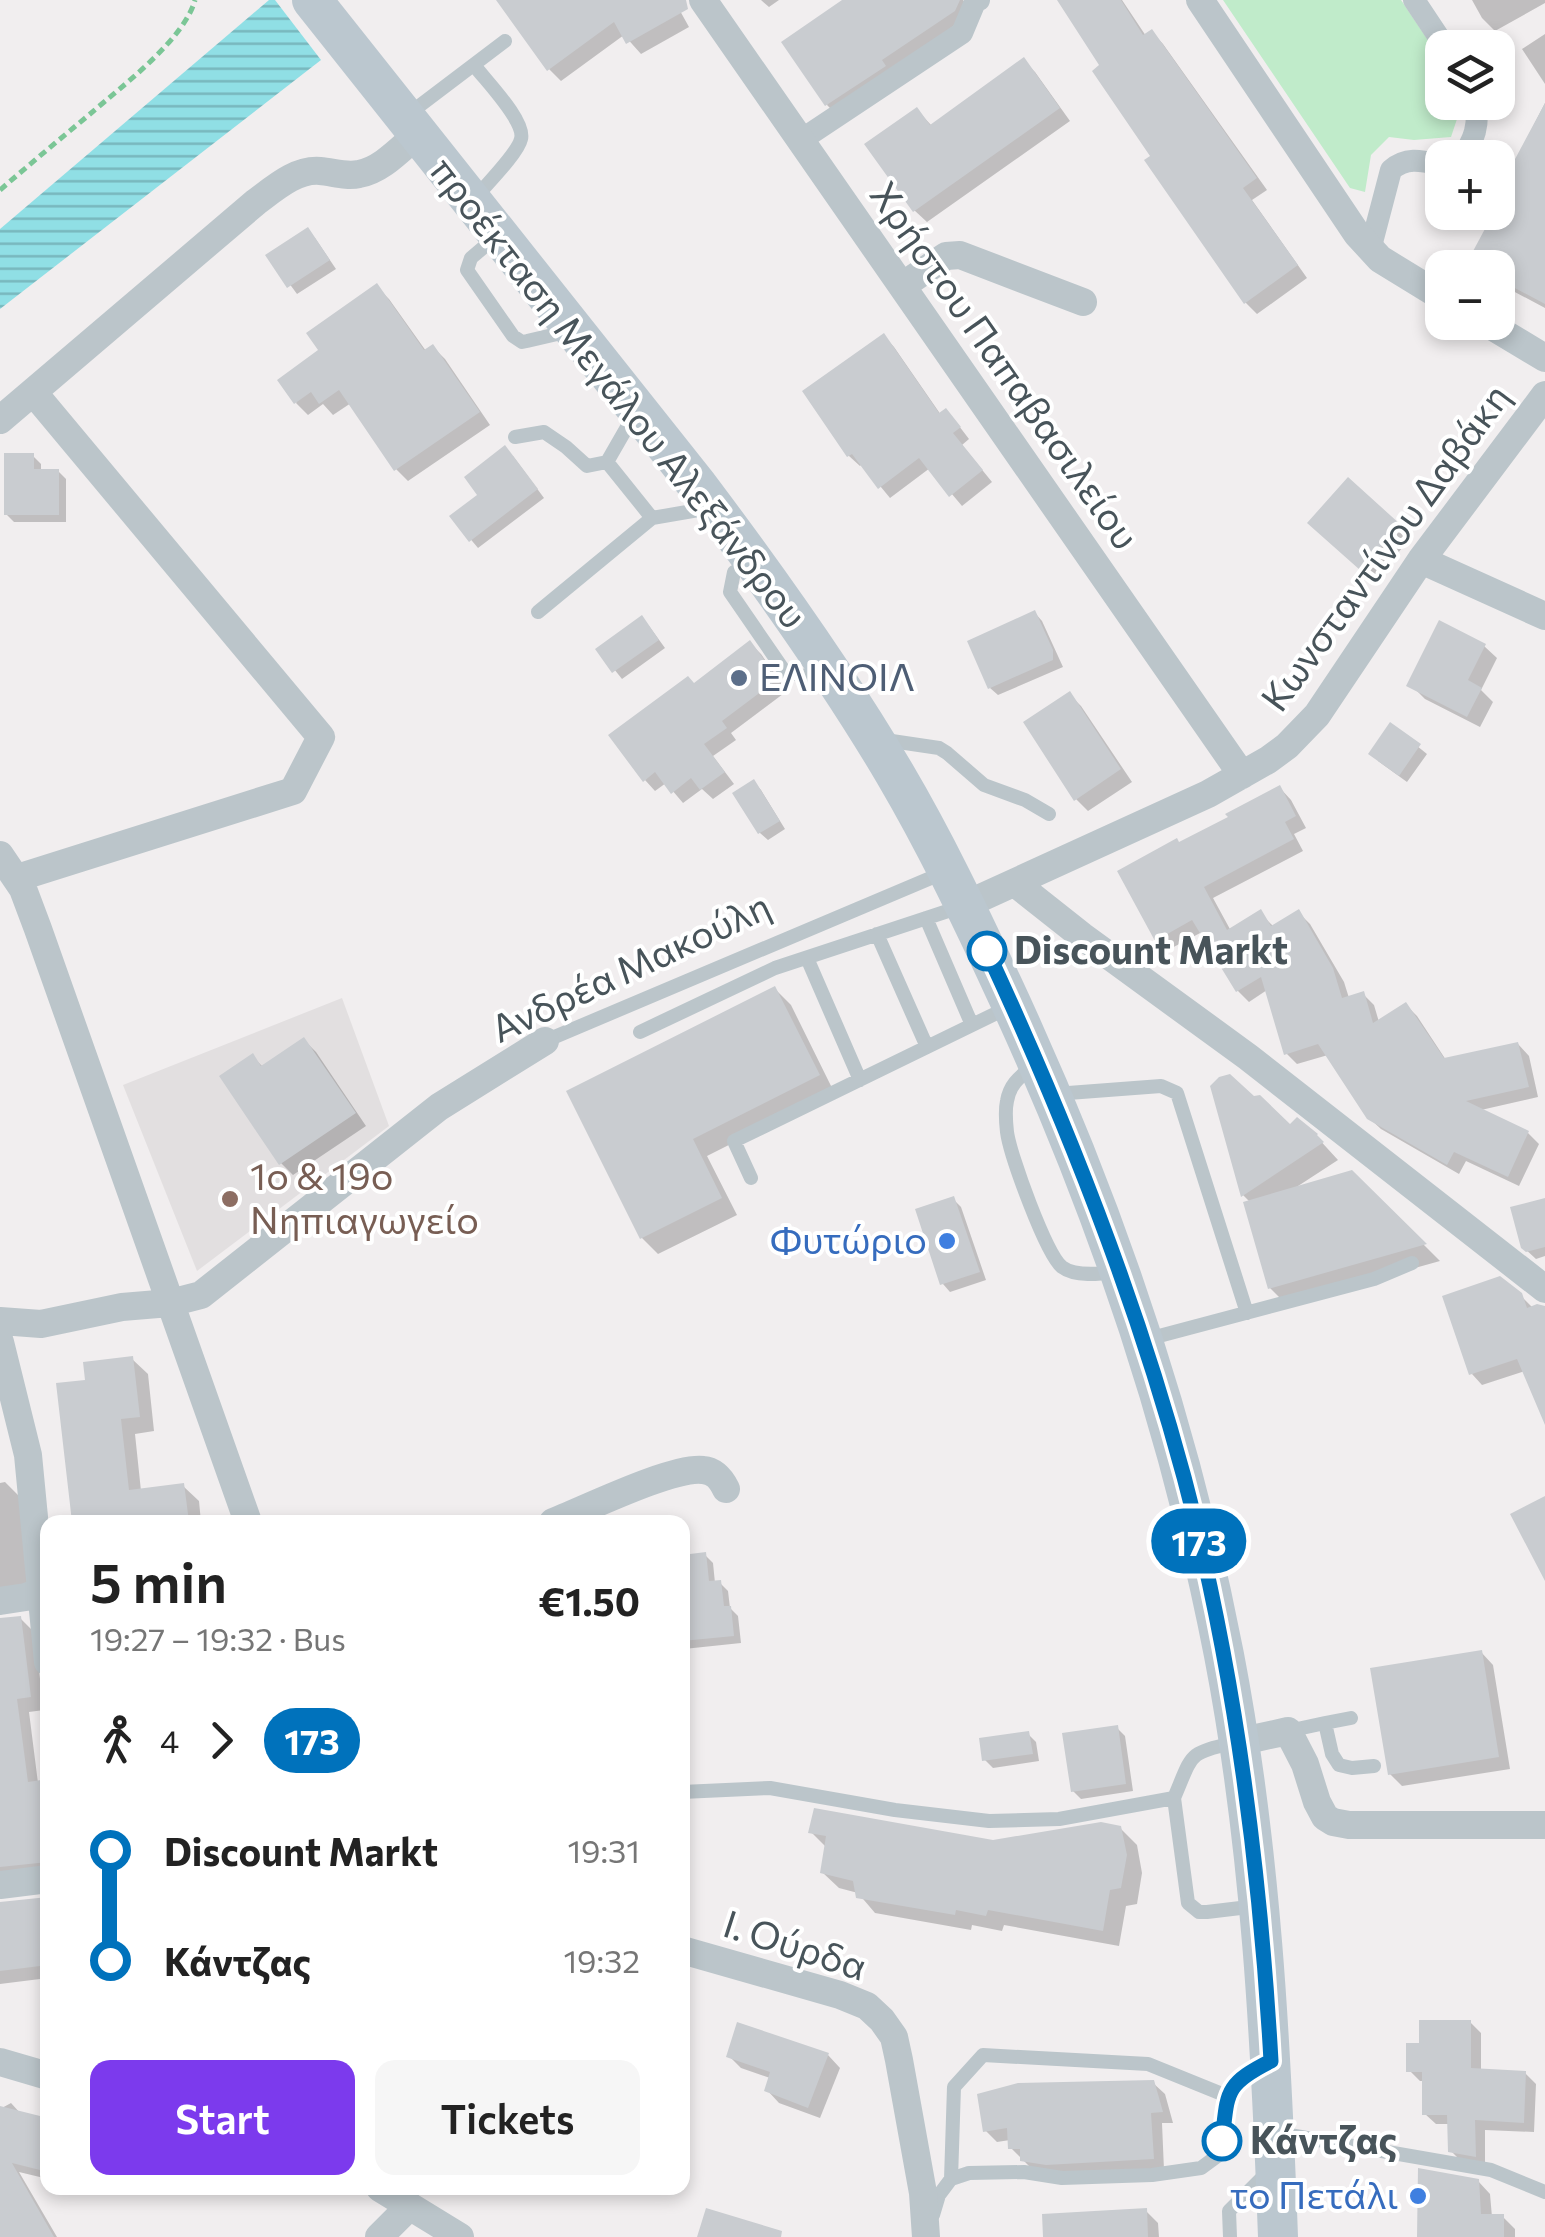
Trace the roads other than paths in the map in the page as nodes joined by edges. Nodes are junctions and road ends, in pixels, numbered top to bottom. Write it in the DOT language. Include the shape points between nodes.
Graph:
graph roads {
  1 [pos="312,0"];
  2 [pos="703,0"];
  3 [pos="979,0"];
  4 [pos="1200,0"];
  5 [pos="1414,0"];
  6 [pos="1434,30"];
  7 [pos="505,42"];
  8 [pos="474,65"];
  9 [pos="403,114"];
  10 [pos="801,140"];
  11 [pos="1425,162"];
  12 [pos="472,202"];
  13 [pos="1370,250"];
  14 [pos="902,286"];
  15 [pos="1425,287"];
  16 [pos="1083,302"];
  17 [pos="1515,340"];
  18 [pos="1545,358"];
  19 [pos="33,392"];
  20 [pos="1545,394"];
  21 [pos="637,410"];
  22 [pos="0,420"];
  23 [pos="515,437"];
  24 [pos="607,462"];
  25 [pos="714,507"];
  26 [pos="652,518"];
  27 [pos="1421,560"];
  28 [pos="734,572"];
  29 [pos="538,612"];
  30 [pos="1545,616"];
  31 [pos="811,677"];
  32 [pos="873,738"];
  33 [pos="1242,775"];
  34 [pos="1049,814"];
  35 [pos="0,854"];
  36 [pos="17,878"];
  37 [pos="1015,883"];
  38 [pos="957,888"];
  39 [pos="926,918"];
  40 [pos="877,934"];
  41 [pos="807,958"];
  42 [pos="1012,1005"];
  43 [pos="972,1025"];
  44 [pos="640,1032"];
  45 [pos="545,1041"];
  46 [pos="927,1047"];
  47 [pos="1045,1078"];
  48 [pos="860,1080"];
  49 [pos="751,1178"];
  50 [pos="1412,1264"];
  51 [pos="1120,1271"];
  52 [pos="1545,1289"];
  53 [pos="170,1304"];
  54 [pos="1246,1313"];
  55 [pos="0,1321"];
  56 [pos="1143,1340"];
  57 [pos="0,1342"];
  58 [pos="726,1489"];
  59 [pos="245,1515"];
  60 [pos="571,1515"];
  61 [pos="40,1557"];
  62 [pos="40,1592"];
  63 [pos="0,1601"];
  64 [pos="1351,1718"];
  65 [pos="1325,1723"];
  66 [pos="1288,1731"];
  67 [pos="1238,1742"];
  68 [pos="1374,1766"];
  69 [pos="690,1792"];
  70 [pos="1174,1798"];
  71 [pos="1545,1825"];
  72 [pos="40,1880"];
  73 [pos="0,1885"];
  74 [pos="1258,1906"];
  75 [pos="690,1952"];
  76 [pos="1271,2061"];
  77 [pos="0,2062"];
  78 [pos="40,2074"];
  79 [pos="1227,2096"];
  80 [pos="1275,2148"];
  81 [pos="952,2179"];
  82 [pos="1545,2192"];
  83 [pos="392,2195"];
  84 [pos="410,2206"];
  85 [pos="926,2236"];
  86 [pos="379,2237"];
  87 [pos="460,2237"];
  88 [pos="1230,2237"];
  89 [pos="1278,2237"];
  1 -- 9 [label="main road, προέκταση Μεγάλου Αλεξάνδρου"];
  2 -- 10 [label="street, Χρήστου Παπαβασιλείου"];
  3 -- 10 [label="street" via="962,33"];
  4 -- 13 [label="street"];
  5 -- 6 [label="street"];
  7 -- 8 [label="lane"];
  8 -- 9 [label="lane"];
  8 -- 12 [label="lane" via="522,135"];
  9 -- 12 [label="main road, προέκταση Μεγάλου Αλεξάνδρου"];
  9 -- 19 [label="street" via="378,166 362,174 317,170 281,184"];
  10 -- 14 [label="street, Χρήστου Παπαβασιλείου"];
  11 -- 13 [label="street" via="1409,160 1391,170"];
  12 -- 21 [label="main road, προέκταση Μεγάλου Αλεξάνδρου"];
  13 -- 15 [label="street"];
  14 -- 16 [label="street" via="946,256 960,254"];
  14 -- 33 [label="street, Χρήστου Παπαβασιλείου"];
  17 -- 18 [label="street"];
  19 -- 22 [label="street"];
  19 -- 36 [label="street" via="321,737 293,792"];
  20 -- 27 [label="street, Κωνσταντίνου Δαβάκη"];
  21 -- 24 [label="lane"];
  21 -- 25 [label="main road, προέκταση Μεγάλου Αλεξάνδρου"];
  23 -- 24 [label="lane" via="544,432 586,466"];
  24 -- 26 [label="lane"];
  25 -- 26 [label="lane"];
  25 -- 32 [label="main road, προέκταση Μεγάλου Αλεξάνδρου"];
  26 -- 29 [label="lane"];
  27 -- 30 [label="street"];
  27 -- 33 [label="street, Κωνσταντίνου Δαβάκη" via="1309,725"];
  28 -- 31 [label="lane" via="730,592 785,672"];
  32 -- 34 [label="lane" via="938,748 984,785"];
  32 -- 38 [label="main road, προέκταση Μεγάλου Αλεξάνδρου"];
  33 -- 37 [label="street, Κωνσταντίνου Δαβάκη"];
  35 -- 36 [label="street"];
  36 -- 53 [label="street"];
  37 -- 38 [label="street, Κωνσταντίνου Δαβάκη"];
  37 -- 52 [label="street"];
  38 -- 39 [label="lane"];
  38 -- 42 [label="main road, προέκταση Μεγάλου Αλεξάνδρου"];
  38 -- 45 [label="lane, Ανδρέα Μακούλη"];
  39 -- 40 [label="lane"];
  39 -- 43 [label="lane"];
  40 -- 41 [label="lane"];
  40 -- 46 [label="lane"];
  41 -- 44 [label="lane"];
  41 -- 48 [label="lane"];
  42 -- 43 [label="lane"];
  42 -- 47 [label="main road, προέκταση Μεγάλου Αλεξάνδρου"];
  43 -- 46 [label="lane"];
  45 -- 53 [label="street, Ανδρέα Μακούλη" via="439,1106 210,1290"];
  46 -- 48 [label="lane"];
  47 -- 51 [label="main road, προέκταση Μεγάλου Αλεξάνδρου"];
  47 -- 51 [label="lane" via="1013,1082 1006,1103 1021,1177 1063,1268"];
  47 -- 54 [label="lane" via="1161,1086 1176,1094"];
  48 -- 49 [label="lane" via="734,1141"];
  50 -- 54 [label="lane"];
  51 -- 56 [label="main road, προέκταση Μεγάλου Αλεξάνδρου"];
  53 -- 55 [label="street, Ανδρέα Μακούλη" via="41,1324"];
  53 -- 59 [label="street"];
  54 -- 56 [label="lane"];
  56 -- 67 [label="main road, προέκταση Μεγάλου Αλεξάνδρου" via="1184,1476"];
  57 -- 61 [label="street" via="28,1456"];
  58 -- 60 [label="street" via="704,1470 680,1472"];
  62 -- 63 [label="street"];
  64 -- 65 [label="lane"];
  65 -- 66 [label="lane"];
  65 -- 68 [label="lane" via="1339,1765"];
  66 -- 67 [label="street"];
  66 -- 71 [label="street" via="1317,1802 1333,1822"];
  67 -- 70 [label="lane" via="1197,1752"];
  67 -- 74 [label="main road, προέκταση Μεγάλου Αλεξάνδρου"];
  69 -- 70 [label="lane" via="770,1788 989,1821 1059,1819"];
  70 -- 74 [label="lane" via="1188,1903 1199,1912"];
  72 -- 73 [label="street"];
  74 -- 76 [label="main road, προέκταση Μεγάλου Αλεξάνδρου"];
  75 -- 85 [label="street, Ι. Ούρδα" via="840,1995 882,2020 899,2060"];
  76 -- 79 [label="lane"];
  76 -- 80 [label="main road, προέκταση Μεγάλου Αλεξάνδρου"];
  77 -- 78 [label="street"];
  79 -- 81 [label="lane" via="1220,2154 1201,2168 1152,2176 1024,2172"];
  79 -- 81 [label="lane" via="1148,2064 984,2055 954,2087"];
  80 -- 82 [label="lane" via="1492,2170"];
  80 -- 88 [label="lane" via="1229,2211"];
  80 -- 89 [label="main road, προέκταση Μεγάλου Αλεξάνδρου"];
  81 -- 85 [label="lane" via="939,2195"];
  83 -- 84 [label="street"];
  84 -- 86 [label="street"];
  84 -- 87 [label="street"];
}
